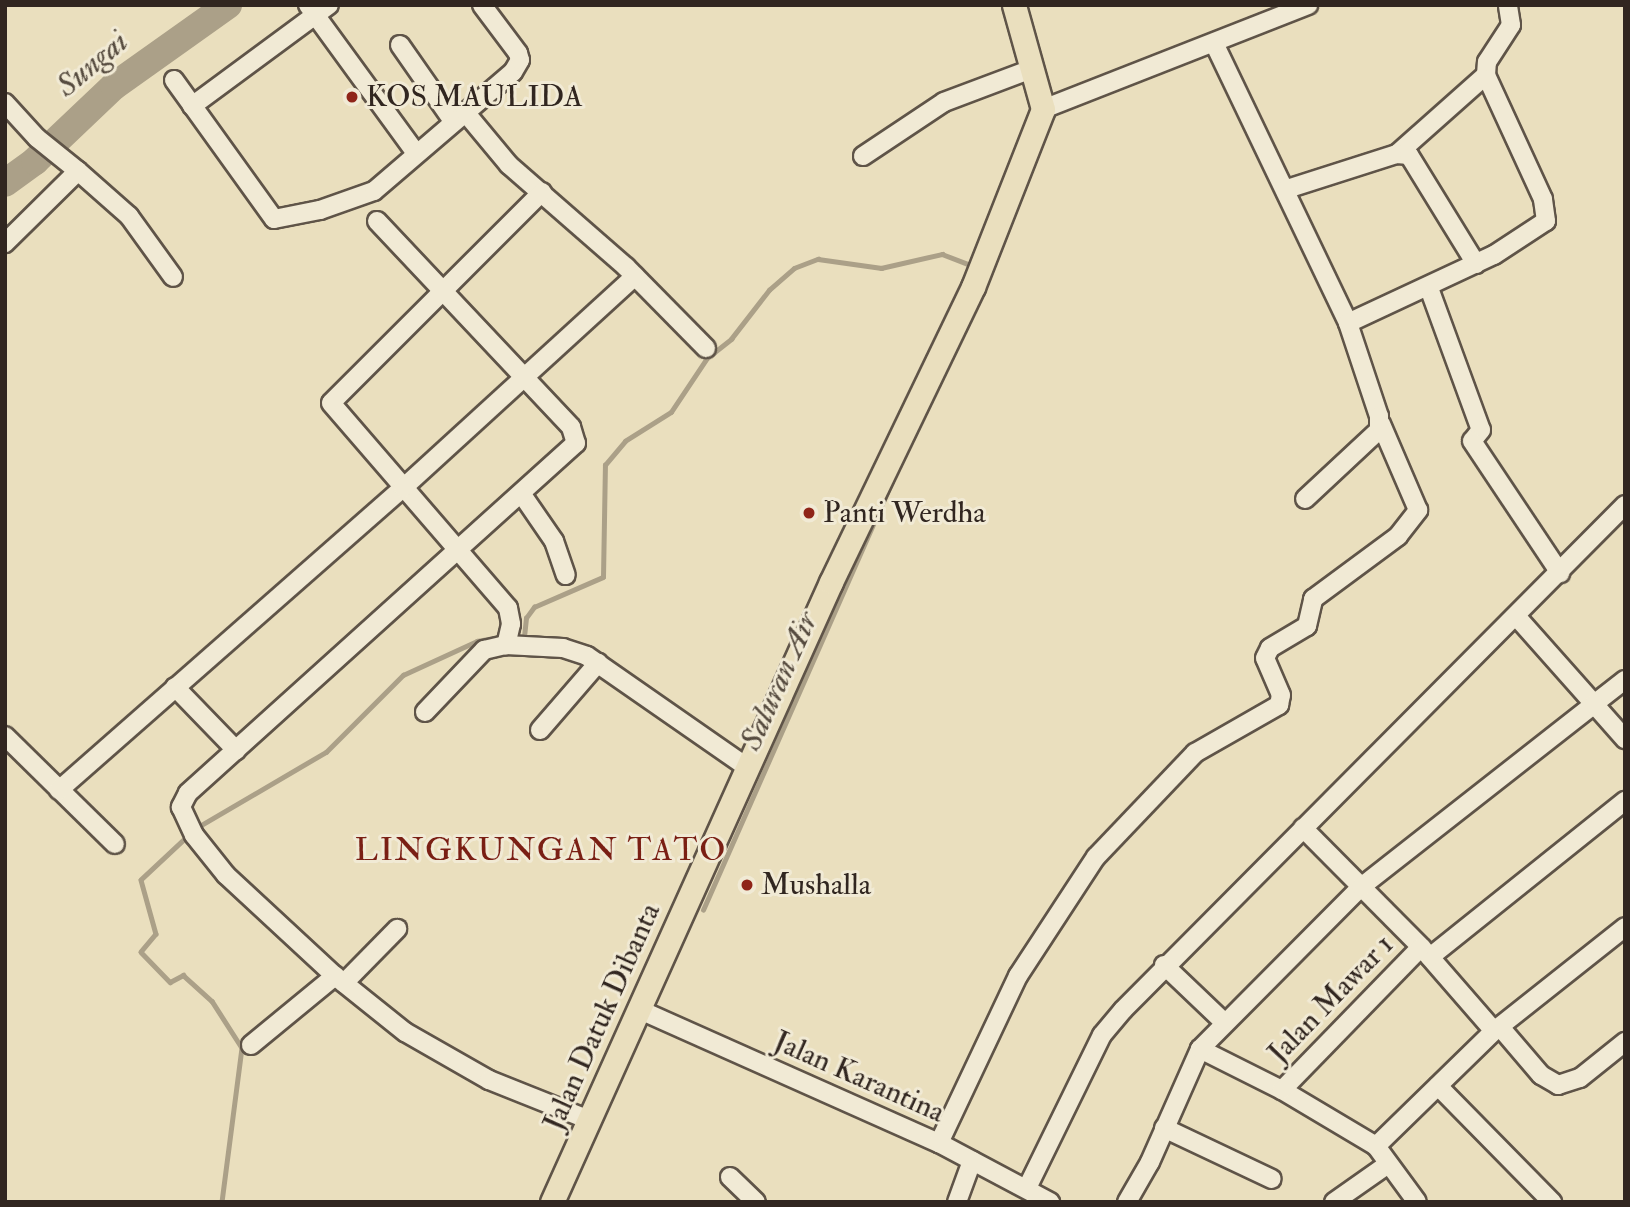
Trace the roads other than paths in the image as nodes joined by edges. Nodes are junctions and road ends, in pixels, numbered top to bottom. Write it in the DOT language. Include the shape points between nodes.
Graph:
graph roads {
  1 [pos="482,5"];
  2 [pos="1014,5"];
  3 [pos="1308,5"];
  4 [pos="1508,5"];
  5 [pos="317,9"];
  6 [pos="1214,43"];
  7 [pos="400,45"];
  8 [pos="1032,69"];
  9 [pos="1486,75"];
  10 [pos="174,80"];
  11 [pos="5,103"];
  12 [pos="192,106"];
  13 [pos="1043,109"];
  14 [pos="459,116"];
  15 [pos="416,153"];
  16 [pos="1397,154"];
  17 [pos="863,156"];
  18 [pos="78,171"];
  19 [pos="1287,189"];
  20 [pos="542,192"];
  21 [pos="377,221"];
  22 [pos="5,243"];
  23 [pos="1476,264"];
  24 [pos="635,276"];
  25 [pos="173,277"];
  26 [pos="1429,288"];
  27 [pos="444,290"];
  28 [pos="1348,323"];
  29 [pos="706,348"];
  30 [pos="526,378"];
  31 [pos="1381,424"];
  32 [pos="403,488"];
  33 [pos="523,496"];
  34 [pos="1305,499"];
  35 [pos="1625,505"];
  36 [pos="458,554"];
  37 [pos="1560,573"];
  38 [pos="566,575"];
  39 [pos="1516,616"];
  40 [pos="506,645"];
  41 [pos="598,663"];
  42 [pos="1625,680"];
  43 [pos="175,687"];
  44 [pos="1594,704"];
  45 [pos="425,712"];
  46 [pos="540,730"];
  47 [pos="5,736"];
  48 [pos="1625,739"];
  49 [pos="236,750"];
  50 [pos="748,768"];
  51 [pos="59,790"];
  52 [pos="1625,801"];
  53 [pos="1303,828"];
  54 [pos="115,844"];
  55 [pos="1361,887"];
  56 [pos="1625,927"];
  57 [pos="397,929"];
  58 [pos="1426,952"];
  59 [pos="1164,965"];
  60 [pos="339,979"];
  61 [pos="640,1010"];
  62 [pos="1226,1023"];
  63 [pos="1497,1029"];
  64 [pos="1625,1042"];
  65 [pos="251,1045"];
  66 [pos="1200,1049"];
  67 [pos="1438,1086"];
  68 [pos="1282,1090"];
  69 [pos="590,1120"];
  70 [pos="1164,1128"];
  71 [pos="939,1143"];
  72 [pos="1376,1146"];
  73 [pos="972,1161"];
  74 [pos="1388,1164"];
  75 [pos="730,1177"];
  76 [pos="1272,1179"];
  77 [pos="1027,1188"];
  78 [pos="552,1202"];
  79 [pos="756,1202"];
  80 [pos="957,1202"];
  81 [pos="1050,1202"];
  82 [pos="1127,1202"];
  83 [pos="1334,1202"];
  84 [pos="1417,1202"];
  85 [pos="1552,1202"];
  1 -- 14 [label="street" via="520,60 513,72"];
  2 -- 8 [label="main road"];
  3 -- 6 [label="street"];
  4 -- 9 [label="street" via="1511,25 1487,62"];
  5 -- 12 [label="street"];
  5 -- 15 [label="street"];
  6 -- 13 [label="street"];
  6 -- 19 [label="street"];
  7 -- 14 [label="street"];
  8 -- 13 [label="main road"];
  8 -- 17 [label="street" via="944,102"];
  9 -- 16 [label="street"];
  9 -- 23 [label="street" via="1548,212 1537,229"];
  10 -- 12 [label="street"];
  11 -- 18 [label="street" via="37,138"];
  12 -- 15 [label="street" via="274,219 320,210 374,191"];
  13 -- 50 [label="main road, Jalan Datuk Dibanta" via="976,279"];
  14 -- 15 [label="street"];
  14 -- 20 [label="street"];
  16 -- 19 [label="street"];
  16 -- 23 [label="street" via="1413,157"];
  18 -- 22 [label="street"];
  18 -- 25 [label="street" via="129,216"];
  19 -- 28 [label="street"];
  20 -- 24 [label="street"];
  20 -- 27 [label="street"];
  21 -- 27 [label="street"];
  23 -- 26 [label="street"];
  24 -- 29 [label="street"];
  24 -- 30 [label="street"];
  26 -- 28 [label="street"];
  26 -- 37 [label="street" via="1481,430 1472,441"];
  27 -- 30 [label="street"];
  27 -- 32 [label="street" via="331,403"];
  28 -- 31 [label="street"];
  30 -- 32 [label="street"];
  30 -- 33 [label="street" via="571,427 576,443"];
  31 -- 34 [label="street"];
  31 -- 71 [label="street" via="1418,510 1398,536 1313,598 1307,626 1270,648 1265,658 1281,695 1275,710 1195,753 1096,857 1018,976"];
  32 -- 36 [label="street"];
  32 -- 43 [label="street"];
  33 -- 36 [label="street"];
  33 -- 38 [label="street" via="554,541"];
  35 -- 37 [label="street"];
  36 -- 40 [label="street" via="508,608 511,624"];
  36 -- 49 [label="street"];
  37 -- 39 [label="street"];
  39 -- 44 [label="street"];
  39 -- 53 [label="street"];
  40 -- 41 [label="street" via="564,648"];
  40 -- 45 [label="street" via="484,650"];
  41 -- 46 [label="street"];
  41 -- 50 [label="street"];
  42 -- 44 [label="street"];
  43 -- 49 [label="street"];
  43 -- 51 [label="street"];
  44 -- 48 [label="street"];
  44 -- 55 [label="street"];
  47 -- 51 [label="street"];
  49 -- 60 [label="street" via="188,793 181,807 185,817 226,875"];
  50 -- 61 [label="main road, Jalan Datuk Dibanta"];
  51 -- 54 [label="street"];
  52 -- 58 [label="street, Jalan Mawar 1"];
  53 -- 55 [label="street"];
  53 -- 59 [label="street"];
  55 -- 58 [label="street"];
  55 -- 62 [label="street"];
  56 -- 63 [label="street"];
  57 -- 60 [label="street"];
  58 -- 63 [label="street"];
  58 -- 68 [label="street, Jalan Mawar 1"];
  59 -- 62 [label="street"];
  59 -- 77 [label="street" via="1102,1035"];
  60 -- 65 [label="street"];
  60 -- 69 [label="street" via="405,1032 461,1066"];
  61 -- 69 [label="main road, Jalan Datuk Dibanta"];
  61 -- 71 [label="street, Jalan Karantina"];
  62 -- 66 [label="street"];
  63 -- 64 [label="street" via="1541,1075 1558,1085 1580,1078"];
  63 -- 67 [label="street"];
  66 -- 68 [label="street"];
  66 -- 70 [label="street"];
  67 -- 72 [label="street"];
  67 -- 85 [label="street"];
  68 -- 72 [label="street"];
  69 -- 78 [label="main road, Jalan Datuk Dibanta"];
  70 -- 76 [label="street"];
  70 -- 82 [label="street"];
  71 -- 73 [label="street, Jalan Karantina"];
  72 -- 74 [label="street"];
  73 -- 77 [label="street, Jalan Karantina"];
  73 -- 80 [label="street"];
  74 -- 83 [label="street"];
  74 -- 84 [label="street"];
  75 -- 79 [label="street"];
  77 -- 81 [label="street, Jalan Karantina"];
}
